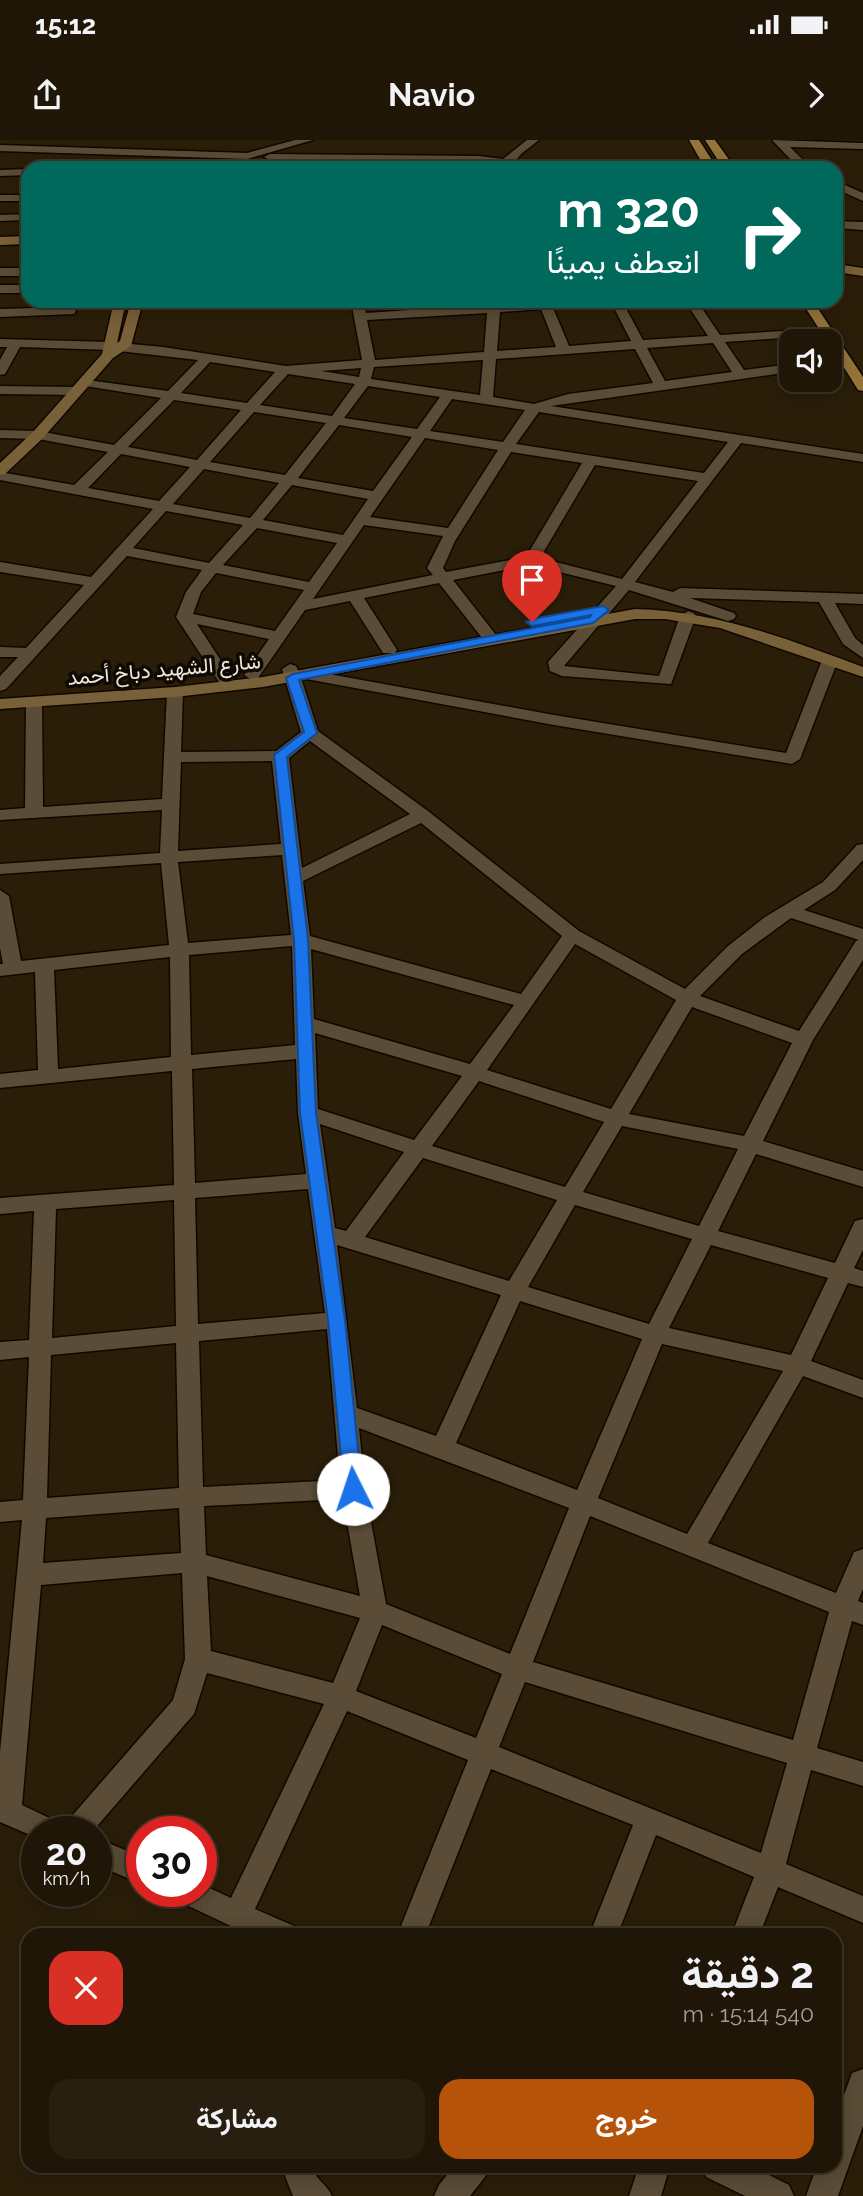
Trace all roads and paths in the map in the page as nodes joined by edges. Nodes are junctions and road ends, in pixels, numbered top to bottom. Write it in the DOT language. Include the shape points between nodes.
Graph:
graph roads {
  1 [pos="81,140"];
  2 [pos="184,140"];
  3 [pos="308,140"];
  4 [pos="534,140"];
  5 [pos="694,140"];
  6 [pos="710,140"];
  7 [pos="779,142"];
  8 [pos="275,144"];
  9 [pos="5,146"];
  10 [pos="863,146"];
  11 [pos="71,150"];
  12 [pos="136,153"];
  13 [pos="170,154"];
  14 [pos="247,156"];
  15 [pos="332,158"];
  16 [pos="133,161"];
  17 [pos="226,161"];
  18 [pos="236,161"];
  19 [pos="354,161"];
  20 [pos="381,161"];
  21 [pos="493,161"];
  22 [pos="509,161"];
  23 [pos="707,161"];
  24 [pos="724,161"];
  25 [pos="797,161"];
  26 [pos="21,172"];
  27 [pos="0,173"];
  28 [pos="0,198"];
  29 [pos="21,198"];
  30 [pos="21,217"];
  31 [pos="0,218"];
  32 [pos="843,224"];
  33 [pos="863,226"];
  34 [pos="21,240"];
  35 [pos="0,241"];
  36 [pos="0,247"];
  37 [pos="21,247"];
  38 [pos="843,269"];
  39 [pos="0,272"];
  40 [pos="21,272"];
  41 [pos="863,272"];
  42 [pos="843,278"];
  43 [pos="863,280"];
  44 [pos="0,289"];
  45 [pos="21,289"];
  46 [pos="51,308"];
  47 [pos="71,308"];
  48 [pos="119,308"];
  49 [pos="135,308"];
  50 [pos="358,308"];
  51 [pos="494,308"];
  52 [pos="546,308"];
  53 [pos="620,308"];
  54 [pos="696,308"];
  55 [pos="811,308"];
  56 [pos="0,313"];
  57 [pos="359,317"];
  58 [pos="66,325"];
  59 [pos="825,329"];
  60 [pos="779,334"];
  61 [pos="716,339"];
  62 [pos="0,343"];
  63 [pos="16,343"];
  64 [pos="640,344"];
  65 [pos="114,349"];
  66 [pos="564,349"];
  67 [pos="491,354"];
  68 [pos="842,355"];
  69 [pos="207,358"];
  70 [pos="369,363"];
  71 [pos="847,363"];
  72 [pos="842,364"];
  73 [pos="779,369"];
  74 [pos="284,370"];
  75 [pos="0,371"];
  76 [pos="740,374"];
  77 [pos="364,382"];
  78 [pos="661,385"];
  79 [pos="81,386"];
  80 [pos="863,387"];
  81 [pos="0,390"];
  82 [pos="594,394"];
  83 [pos="171,395"];
  84 [pos="447,395"];
  85 [pos="486,400"];
  86 [pos="251,407"];
  87 [pos="534,409"];
  88 [pos="586,417"];
  89 [pos="336,420"];
  90 [pos="0,434"];
  91 [pos="422,434"];
  92 [pos="38,435"];
  93 [pos="738,438"];
  94 [pos="509,448"];
  95 [pos="118,449"];
  96 [pos="863,458"];
  97 [pos="592,460"];
  98 [pos="202,464"];
  99 [pos="0,471"];
  100 [pos="0,477"];
  101 [pos="708,478"];
  102 [pos="288,480"];
  103 [pos="77,491"];
  104 [pos="375,496"];
  105 [pos="163,508"];
  106 [pos="360,520"];
  107 [pos="253,524"];
  108 [pos="450,533"];
  109 [pos="345,540"];
  110 [pos="125,551"];
  111 [pos="531,560"];
  112 [pos="0,567"];
  113 [pos="214,568"];
  114 [pos="445,579"];
  115 [pos="93,582"];
  116 [pos="626,584"];
  117 [pos="312,587"];
  118 [pos="657,592"];
  119 [pos="355,597"];
  120 [pos="825,598"];
  121 [pos="863,599"];
  122 [pos="298,607"];
  123 [pos="598,615"];
  124 [pos="688,616"];
  125 [pos="728,616"];
  126 [pos="184,617"];
  127 [pos="279,636"];
  128 [pos="488,636"];
  129 [pos="389,650"];
  130 [pos="0,652"];
  131 [pos="31,653"];
  132 [pos="863,653"];
  133 [pos="830,660"];
  134 [pos="863,661"];
  135 [pos="863,672"];
  136 [pos="252,674"];
  137 [pos="297,674"];
  138 [pos="225,679"];
  139 [pos="0,686"];
  140 [pos="175,692"];
  141 [pos="0,694"];
  142 [pos="34,701"];
  143 [pos="0,704"];
  144 [pos="310,733"];
  145 [pos="280,755"];
  146 [pos="171,757"];
  147 [pos="170,804"];
  148 [pos="34,812"];
  149 [pos="0,815"];
  150 [pos="422,815"];
  151 [pos="290,849"];
  152 [pos="863,849"];
  153 [pos="169,858"];
  154 [pos="0,869"];
  155 [pos="295,878"];
  156 [pos="0,896"];
  157 [pos="789,911"];
  158 [pos="572,935"];
  159 [pos="863,935"];
  160 [pos="301,940"];
  161 [pos="863,945"];
  162 [pos="179,949"];
  163 [pos="44,966"];
  164 [pos="6,969"];
  165 [pos="687,998"];
  166 [pos="527,1002"];
  167 [pos="304,1023"];
  168 [pos="803,1040"];
  169 [pos="305,1051"];
  170 [pos="180,1065"];
  171 [pos="476,1073"];
  172 [pos="48,1078"];
  173 [pos="0,1081"];
  174 [pos="308,1113"];
  175 [pos="615,1118"];
  176 [pos="752,1145"];
  177 [pos="416,1149"];
  178 [pos="863,1179"];
  179 [pos="318,1181"];
  180 [pos="184,1193"];
  181 [pos="572,1196"];
  182 [pos="45,1204"];
  183 [pos="0,1206"];
  184 [pos="863,1227"];
  185 [pos="325,1233"];
  186 [pos="704,1236"];
  187 [pos="350,1242"];
  188 [pos="853,1276"];
  189 [pos="514,1291"];
  190 [pos="337,1320"];
  191 [pos="187,1334"];
  192 [pos="655,1334"];
  193 [pos="40,1347"];
  194 [pos="0,1351"];
  195 [pos="798,1365"];
  196 [pos="863,1389"];
  197 [pos="347,1414"];
  198 [pos="443,1446"];
  199 [pos="353,1489"];
  200 [pos="191,1497"];
  201 [pos="583,1504"];
  202 [pos="35,1509"];
  203 [pos="0,1512"];
  204 [pos="692,1548"];
  205 [pos="863,1559"];
  206 [pos="194,1562"];
  207 [pos="29,1575"];
  208 [pos="853,1610"];
  209 [pos="375,1611"];
  210 [pos="198,1659"];
  211 [pos="517,1668"];
  212 [pos="341,1697"];
  213 [pos="482,1754"];
  214 [pos="803,1756"];
  215 [pos="863,1774"];
  216 [pos="4,1810"];
  217 [pos="89,1816"];
  218 [pos="21,1817"];
  219 [pos="649,1819"];
  220 [pos="770,1872"];
  221 [pos="217,1904"];
  222 [pos="863,1910"];
  223 [pos="238,1913"];
  224 [pos="268,1928"];
  225 [pos="414,1928"];
  226 [pos="606,1928"];
  227 [pos="748,1928"];
  228 [pos="863,2084"];
  229 [pos="842,2142"];
  230 [pos="297,2173"];
  231 [pos="468,2173"];
  232 [pos="653,2173"];
  233 [pos="731,2173"];
  234 [pos="830,2173"];
  235 [pos="316,2196"];
  236 [pos="450,2196"];
  237 [pos="645,2196"];
  238 [pos="778,2196"];
  239 [pos="822,2196"];
  1 -- 11 [label="street"];
  2 -- 13 [label="street"];
  3 -- 8 [label="street"];
  4 -- 22 [label="street"];
  5 -- 23 [label="main road"];
  6 -- 24 [label="main road"];
  7 -- 10 [label="street"];
  7 -- 25 [label="street"];
  8 -- 14 [label="street"];
  9 -- 11 [label="street"];
  11 -- 12 [label="street"];
  12 -- 13 [label="street"];
  12 -- 16 [label="street"];
  13 -- 17 [label="street"];
  14 -- 15 [label="street"];
  14 -- 18 [label="street"];
  15 -- 19 [label="street"];
  20 -- 21 [label="street" via="424,154"];
  26 -- 27 [label="street"];
  28 -- 29 [label="street"];
  30 -- 31 [label="street"];
  32 -- 33 [label="street"];
  34 -- 35 [label="street"];
  36 -- 37 [label="street"];
  38 -- 41 [label="street"];
  39 -- 40 [label="street"];
  42 -- 43 [label="street"];
  44 -- 45 [label="street"];
  46 -- 56 [label="street"];
  47 -- 58 [label="street"];
  48 -- 65 [label="street"];
  49 -- 65 [label="street" via="128,339"];
  50 -- 57 [label="street"];
  51 -- 57 [label="street"];
  51 -- 67 [label="street"];
  52 -- 66 [label="street"];
  53 -- 64 [label="street"];
  54 -- 61 [label="street"];
  55 -- 59 [label="main road"];
  57 -- 70 [label="street"];
  60 -- 61 [label="street"];
  61 -- 64 [label="street"];
  61 -- 76 [label="street"];
  62 -- 63 [label="street"];
  63 -- 65 [label="street"];
  63 -- 75 [label="street"];
  64 -- 66 [label="street"];
  64 -- 78 [label="street"];
  65 -- 69 [label="street"];
  65 -- 79 [label="street"];
  66 -- 67 [label="street"];
  67 -- 70 [label="street"];
  67 -- 85 [label="street"];
  68 -- 71 [label="main road"];
  69 -- 74 [label="street"];
  69 -- 83 [label="street"];
  70 -- 74 [label="street"];
  70 -- 77 [label="street"];
  71 -- 72 [label="street"];
  71 -- 80 [label="main road"];
  73 -- 76 [label="street"];
  74 -- 77 [label="street"];
  74 -- 86 [label="street"];
  76 -- 78 [label="street"];
  77 -- 84 [label="street"];
  77 -- 89 [label="street"];
  78 -- 82 [label="street"];
  79 -- 81 [label="street"];
  79 -- 83 [label="street"];
  79 -- 92 [label="street"];
  82 -- 87 [label="street"];
  82 -- 88 [label="street"];
  83 -- 86 [label="street"];
  83 -- 95 [label="street"];
  84 -- 85 [label="street"];
  84 -- 91 [label="street"];
  85 -- 87 [label="street"];
  86 -- 89 [label="street"];
  86 -- 98 [label="street"];
  87 -- 88 [label="street"];
  87 -- 94 [label="street"];
  88 -- 93 [label="street"];
  89 -- 91 [label="street"];
  89 -- 102 [label="street"];
  90 -- 92 [label="street"];
  91 -- 94 [label="street"];
  91 -- 104 [label="street"];
  92 -- 95 [label="street"];
  92 -- 99 [label="street"];
  93 -- 96 [label="street"];
  93 -- 101 [label="street"];
  94 -- 97 [label="street"];
  94 -- 108 [label="street"];
  95 -- 98 [label="street"];
  95 -- 103 [label="street"];
  97 -- 101 [label="street"];
  97 -- 111 [label="street"];
  98 -- 102 [label="street"];
  98 -- 105 [label="street"];
  100 -- 103 [label="street"];
  101 -- 116 [label="street"];
  102 -- 104 [label="street"];
  102 -- 107 [label="street"];
  103 -- 105 [label="street"];
  104 -- 106 [label="street"];
  105 -- 107 [label="street"];
  105 -- 110 [label="street"];
  106 -- 108 [label="street"];
  106 -- 109 [label="street"];
  107 -- 109 [label="street"];
  107 -- 113 [label="street"];
  108 -- 114 [label="street" via="434,562"];
  109 -- 117 [label="street"];
  110 -- 113 [label="street"];
  110 -- 115 [label="street"];
  111 -- 114 [label="street"];
  111 -- 116 [label="street"];
  112 -- 115 [label="street"];
  113 -- 117 [label="street"];
  113 -- 126 [label="street" via="192,597"];
  114 -- 119 [label="street"];
  114 -- 128 [label="street"];
  115 -- 131 [label="street"];
  116 -- 118 [label="street"];
  116 -- 123 [label="street"];
  117 -- 122 [label="street"];
  118 -- 120 [label="street"];
  118 -- 125 [label="street"];
  119 -- 122 [label="street"];
  119 -- 129 [label="street"];
  120 -- 121 [label="street"];
  120 -- 132 [label="street" via="849,640"];
  122 -- 127 [label="street"];
  123 -- 124 [label="street, شارع الشهيد دباخ أحمد"];
  123 -- 124 [label="street" via="556,662 556,668 661,682 667,678"];
  123 -- 125 [label="street, شارع الشهيد دباخ أحمد" via="667,605"];
  123 -- 128 [label="street, شارع الشهيد دباخ أحمد"];
  124 -- 133 [label="street, شارع الشهيد دباخ أحمد"];
  125 -- 134 [label="street, شارع الشهيد دباخ أحمد"];
  126 -- 127 [label="street"];
  126 -- 138 [label="street"];
  127 -- 136 [label="street"];
  128 -- 129 [label="street, شارع الشهيد دباخ أحمد"];
  128 -- 137 [label="street, شارع الشهيد دباخ أحمد"];
  129 -- 137 [label="street, شارع الشهيد دباخ أحمد"];
  130 -- 131 [label="street"];
  131 -- 139 [label="street"];
  133 -- 135 [label="street, شارع الشهيد دباخ أحمد"];
  133 -- 137 [label="street" via="792,759"];
  136 -- 137 [label="street, شارع الشهيد دباخ أحمد"];
  136 -- 138 [label="street, شارع الشهيد دباخ أحمد"];
  137 -- 140 [label="street, شارع الشهيد دباخ أحمد"];
  137 -- 144 [label="street"];
  138 -- 141 [label="street, شارع الشهيد دباخ أحمد"];
  140 -- 142 [label="street, شارع الشهيد دباخ أحمد"];
  140 -- 146 [label="street"];
  142 -- 143 [label="street, شارع الشهيد دباخ أحمد"];
  142 -- 148 [label="street"];
  144 -- 145 [label="street"];
  144 -- 150 [label="street"];
  145 -- 146 [label="street"];
  145 -- 151 [label="street"];
  146 -- 147 [label="street"];
  147 -- 148 [label="street"];
  147 -- 153 [label="street"];
  148 -- 149 [label="street"];
  150 -- 155 [label="street"];
  150 -- 158 [label="street"];
  151 -- 153 [label="street"];
  151 -- 155 [label="street"];
  152 -- 157 [label="street" via="829,886"];
  153 -- 154 [label="street"];
  153 -- 162 [label="street"];
  155 -- 160 [label="street"];
  156 -- 164 [label="street"];
  157 -- 159 [label="street"];
  157 -- 165 [label="street" via="735,950"];
  158 -- 165 [label="street"];
  158 -- 166 [label="street"];
  160 -- 162 [label="street"];
  160 -- 166 [label="street"];
  160 -- 167 [label="street"];
  161 -- 168 [label="street"];
  162 -- 163 [label="street"];
  162 -- 170 [label="street"];
  163 -- 164 [label="street"];
  163 -- 172 [label="street"];
  165 -- 168 [label="street"];
  165 -- 175 [label="street"];
  166 -- 171 [label="street"];
  167 -- 169 [label="street"];
  167 -- 171 [label="street"];
  168 -- 176 [label="street"];
  169 -- 170 [label="street"];
  169 -- 174 [label="street"];
  170 -- 172 [label="street"];
  170 -- 180 [label="street"];
  171 -- 175 [label="street"];
  171 -- 177 [label="street"];
  172 -- 173 [label="street"];
  174 -- 177 [label="street"];
  174 -- 179 [label="street"];
  175 -- 176 [label="street"];
  175 -- 181 [label="street"];
  176 -- 178 [label="street"];
  176 -- 186 [label="street"];
  177 -- 181 [label="street"];
  177 -- 187 [label="street"];
  179 -- 180 [label="street"];
  179 -- 185 [label="street"];
  180 -- 182 [label="street"];
  180 -- 191 [label="street"];
  181 -- 186 [label="street"];
  181 -- 189 [label="street"];
  182 -- 183 [label="street"];
  182 -- 193 [label="street"];
  184 -- 188 [label="street"];
  185 -- 187 [label="street"];
  185 -- 190 [label="street"];
  186 -- 188 [label="street"];
  186 -- 192 [label="street"];
  187 -- 189 [label="street"];
  188 -- 195 [label="street"];
  189 -- 192 [label="street"];
  189 -- 198 [label="street"];
  190 -- 191 [label="street"];
  190 -- 197 [label="street"];
  191 -- 193 [label="street"];
  191 -- 200 [label="street"];
  192 -- 195 [label="street"];
  192 -- 201 [label="street"];
  193 -- 194 [label="street"];
  193 -- 202 [label="street"];
  195 -- 196 [label="street"];
  195 -- 204 [label="street"];
  197 -- 198 [label="street"];
  197 -- 199 [label="street"];
  198 -- 201 [label="street"];
  199 -- 200 [label="street"];
  199 -- 209 [label="street"];
  200 -- 202 [label="street"];
  200 -- 206 [label="street"];
  201 -- 204 [label="street"];
  201 -- 211 [label="street"];
  202 -- 203 [label="street"];
  202 -- 207 [label="street"];
  204 -- 208 [label="street"];
  205 -- 208 [label="street"];
  206 -- 207 [label="street"];
  206 -- 209 [label="street"];
  206 -- 210 [label="street"];
  207 -- 216 [label="street"];
  208 -- 214 [label="street"];
  209 -- 211 [label="street"];
  209 -- 212 [label="street"];
  210 -- 212 [label="street"];
  210 -- 217 [label="street" via="185,1706"];
  211 -- 213 [label="street"];
  211 -- 214 [label="street"];
  212 -- 213 [label="street"];
  212 -- 223 [label="street"];
  213 -- 219 [label="street"];
  213 -- 225 [label="street"];
  214 -- 215 [label="street"];
  214 -- 220 [label="street"];
  216 -- 218 [label="street"];
  219 -- 220 [label="street"];
  219 -- 226 [label="street"];
  220 -- 222 [label="street"];
  220 -- 227 [label="street"];
  221 -- 223 [label="street"];
  223 -- 224 [label="street"];
  228 -- 229 [label="street"];
  230 -- 235 [label="street"];
  231 -- 236 [label="street"];
  232 -- 237 [label="street"];
  233 -- 238 [label="street"];
  234 -- 239 [label="street"];
}
